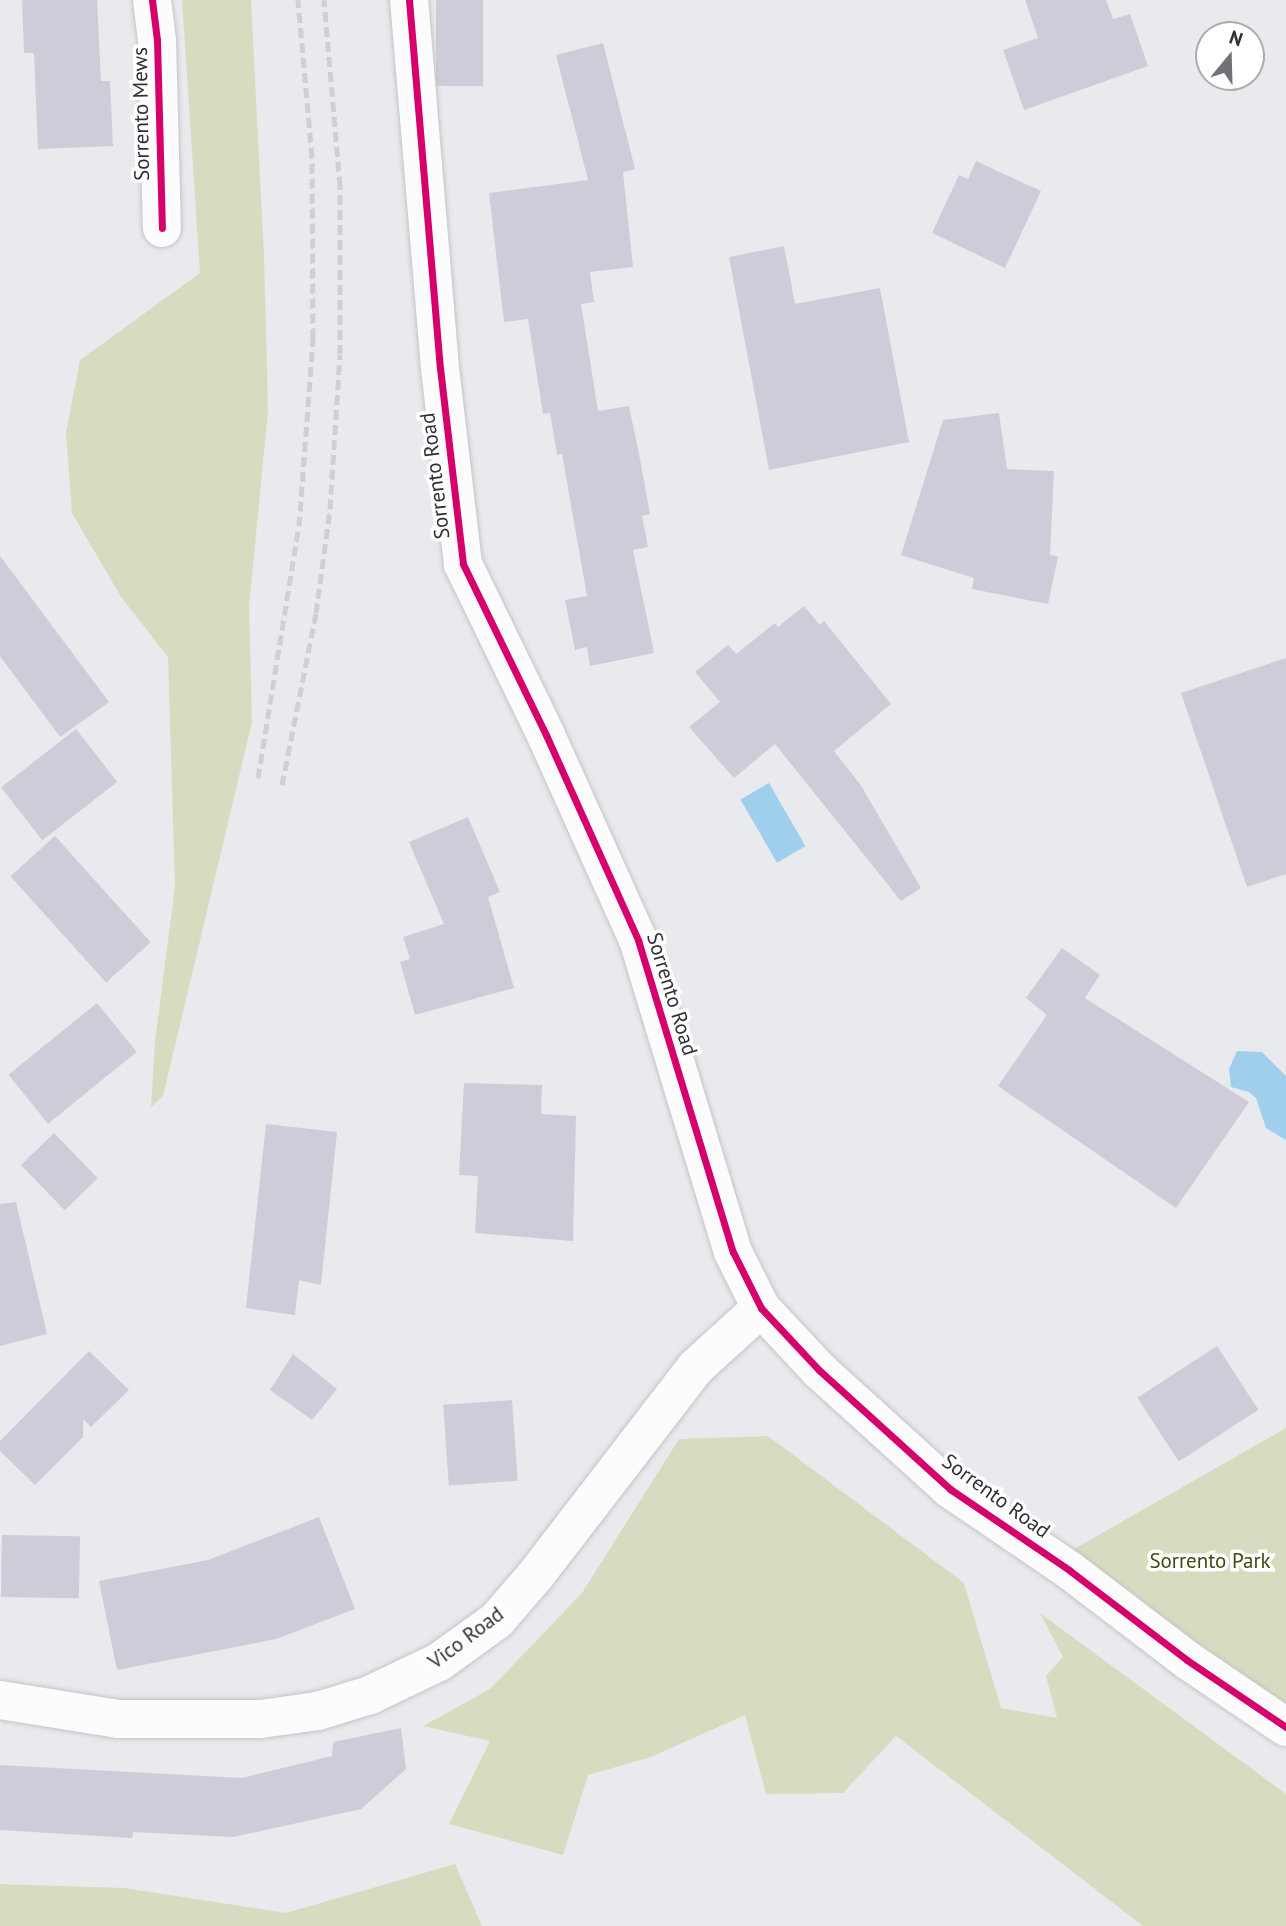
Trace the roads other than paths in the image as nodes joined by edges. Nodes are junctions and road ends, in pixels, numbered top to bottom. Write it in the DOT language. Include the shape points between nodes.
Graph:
graph roads {
  1 [pos="152,0"];
  2 [pos="409,0"];
  3 [pos="162,228"];
  4 [pos="761,1308"];
  5 [pos="0,1700"];
  6 [pos="1286,1727"];
  1 -- 3 [label="main road, Sorrento Mews" via="158,40"];
  2 -- 4 [label="main road, Sorrento Road" via="440,368 463,564 638,940 733,1252"];
  4 -- 5 [label="main road, Vico Road" via="695,1368 497,1619 439,1662 370,1695 318,1711 261,1719 118,1719"];
  4 -- 6 [label="main road, Sorrento Road" via="820,1371 950,1489"];
}
